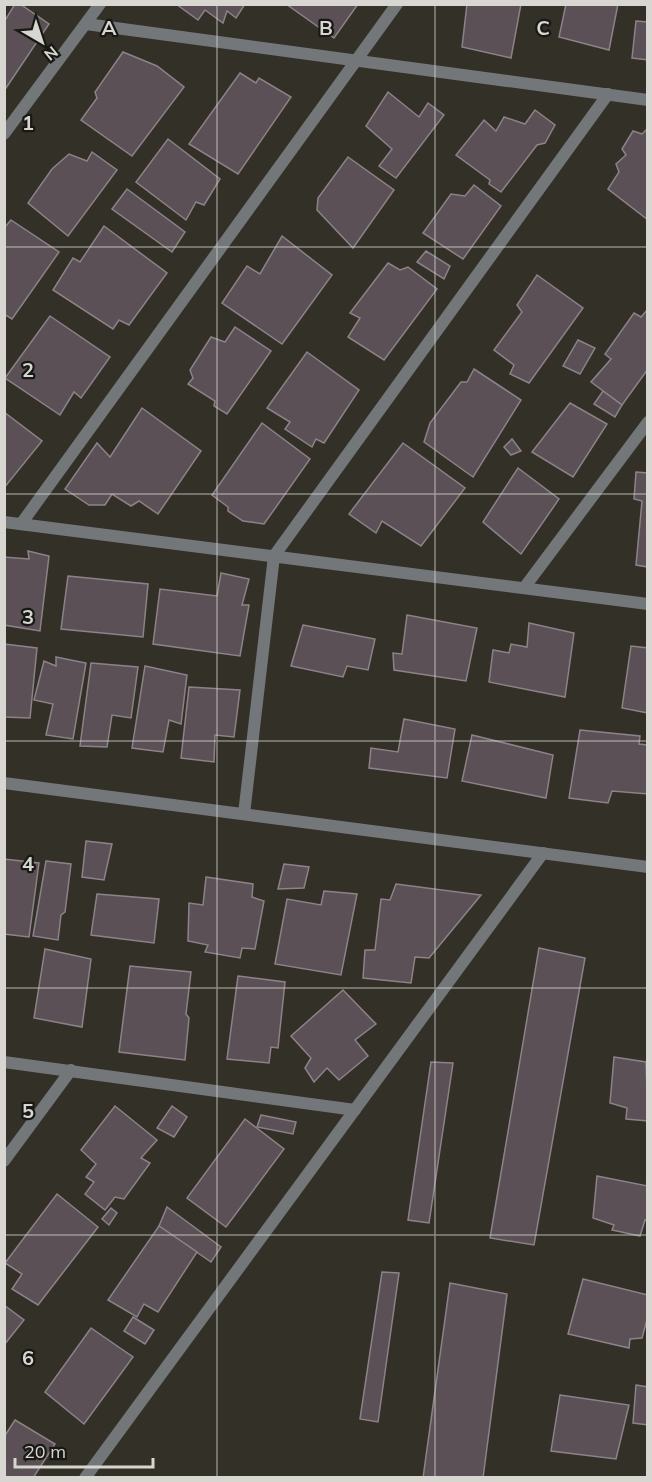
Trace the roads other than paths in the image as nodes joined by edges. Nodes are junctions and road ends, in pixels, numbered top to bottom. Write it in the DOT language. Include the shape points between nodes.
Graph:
graph roads {
  1 [pos="100,4"];
  2 [pos="397,4"];
  3 [pos="86,24"];
  4 [pos="356,60"];
  5 [pos="608,94"];
  6 [pos="648,100"];
  7 [pos="4,134"];
  8 [pos="648,422"];
  9 [pos="4,522"];
  10 [pos="21,524"];
  11 [pos="274,556"];
  12 [pos="525,588"];
  13 [pos="648,604"];
  14 [pos="4,783"];
  15 [pos="244,814"];
  16 [pos="543,853"];
  17 [pos="648,867"];
  18 [pos="4,1062"];
  19 [pos="71,1070"];
  20 [pos="355,1110"];
  21 [pos="4,1161"];
  22 [pos="85,1478"];
  1 -- 3 [label="street"];
  2 -- 4 [label="street"];
  3 -- 4 [label="street"];
  3 -- 7 [label="street"];
  4 -- 5 [label="street"];
  4 -- 10 [label="street"];
  5 -- 6 [label="street"];
  5 -- 11 [label="street"];
  8 -- 12 [label="street"];
  9 -- 10 [label="street"];
  10 -- 11 [label="street"];
  11 -- 12 [label="street"];
  11 -- 15 [label="street"];
  12 -- 13 [label="street"];
  14 -- 15 [label="street"];
  15 -- 16 [label="street"];
  16 -- 17 [label="street"];
  16 -- 20 [label="street"];
  18 -- 19 [label="street"];
  19 -- 20 [label="street"];
  19 -- 21 [label="street"];
  20 -- 22 [label="street"];
}
